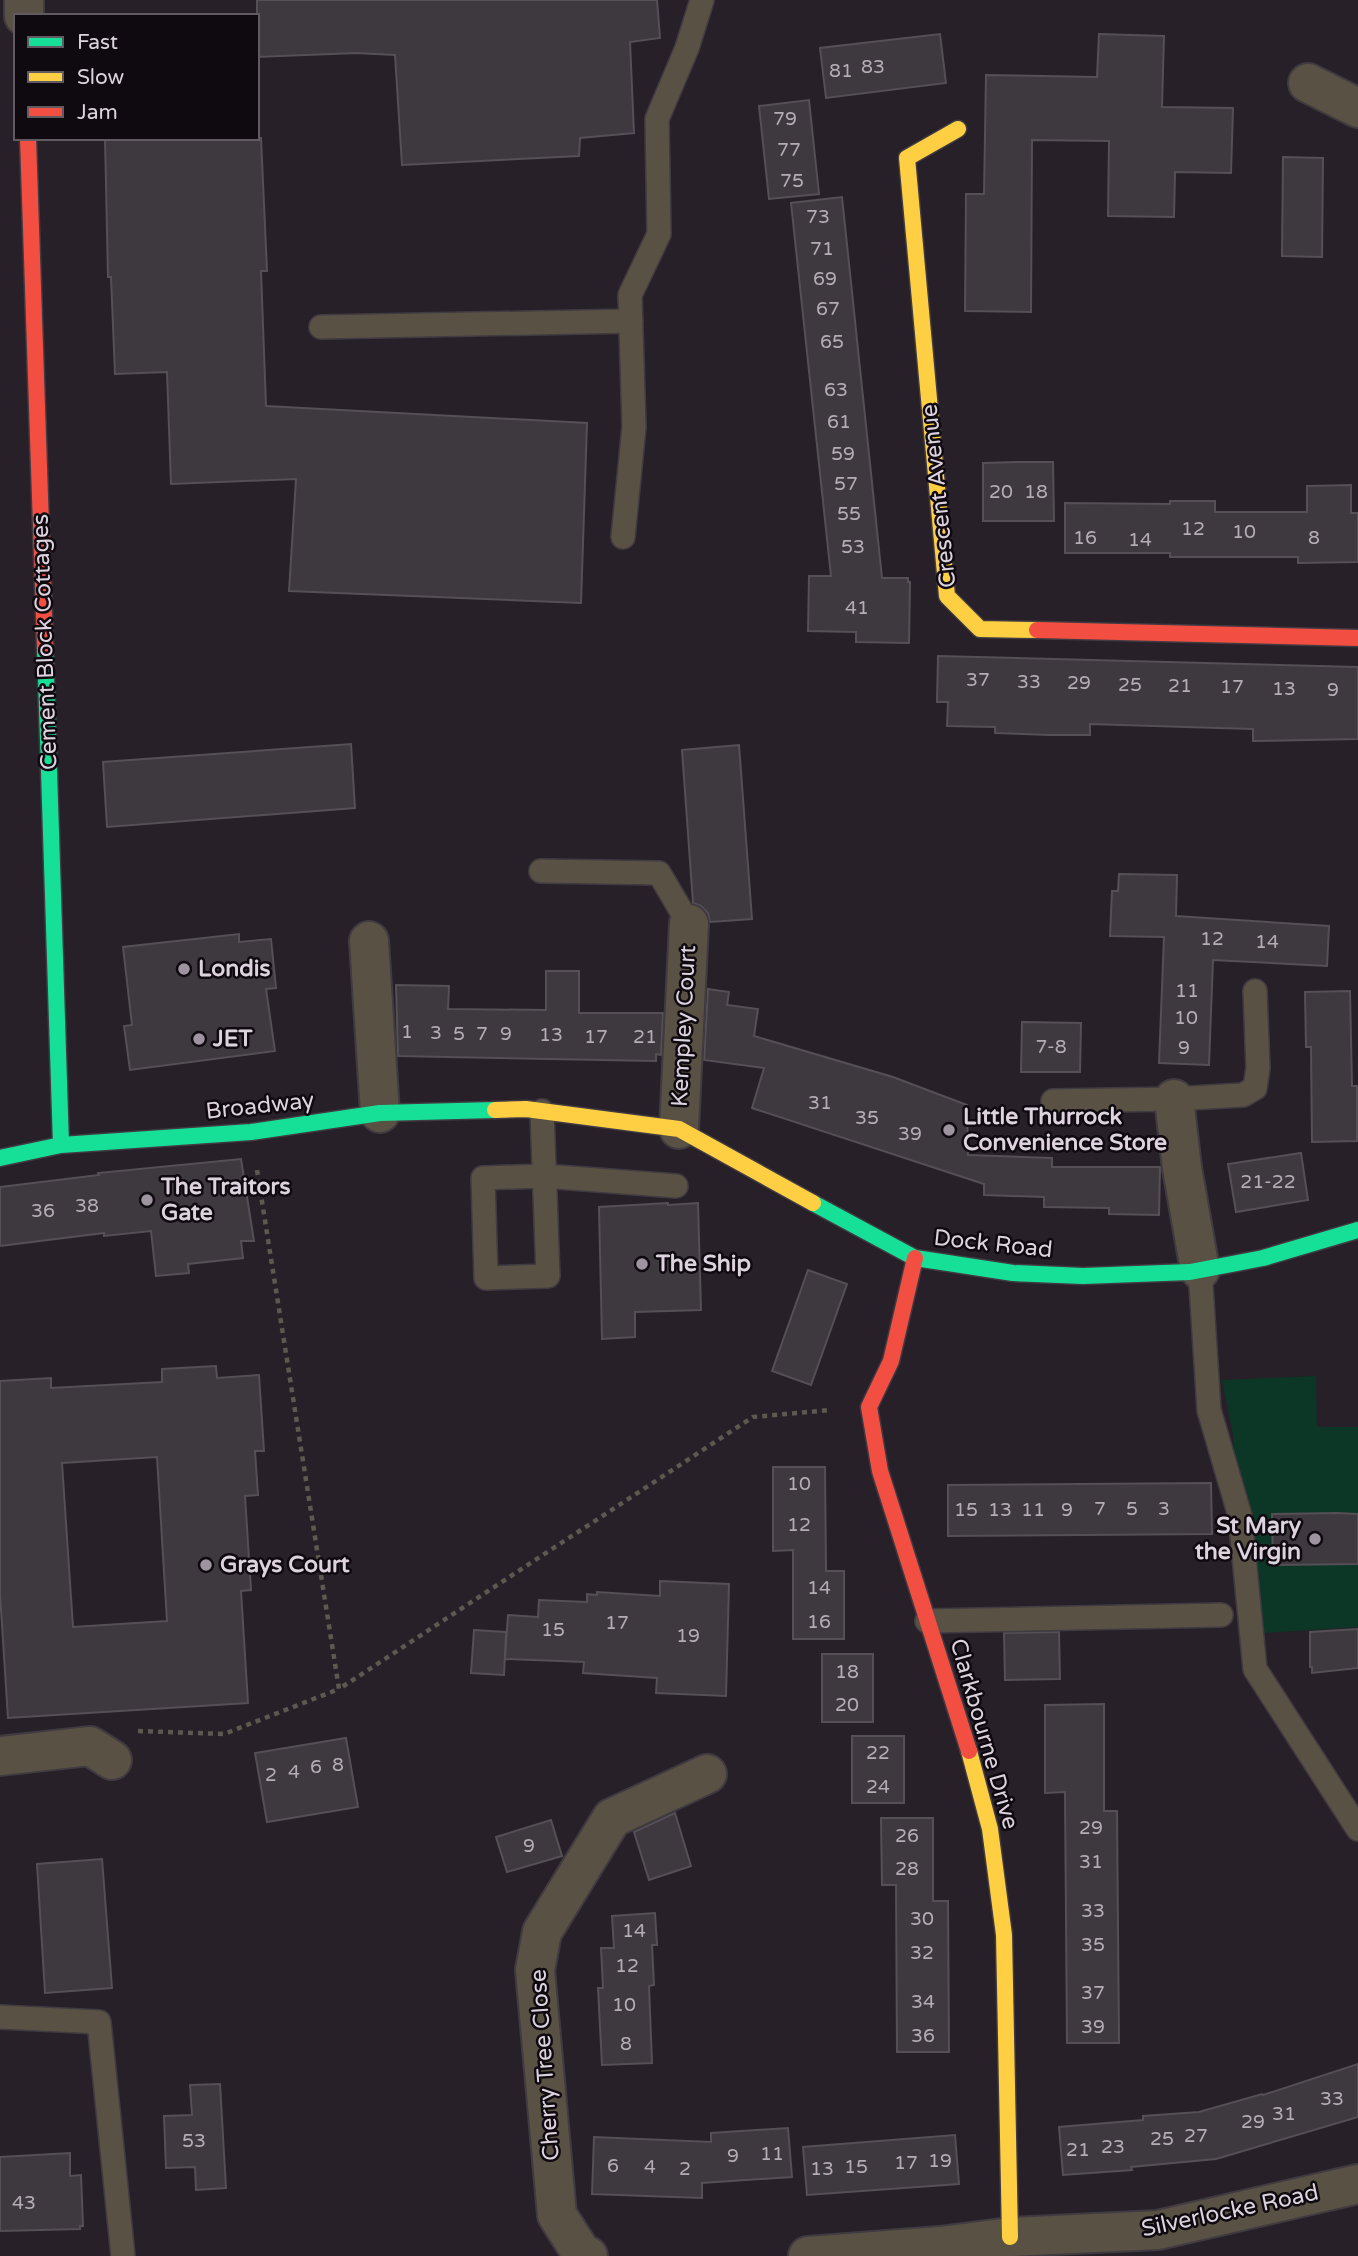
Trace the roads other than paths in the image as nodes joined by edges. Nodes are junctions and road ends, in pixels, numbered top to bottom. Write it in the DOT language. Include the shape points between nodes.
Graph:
graph roads {
  1 [pos="702,0"];
  2 [pos="1308,83"];
  3 [pos="1358,108"];
  4 [pos="958,129"];
  5 [pos="28,140"];
  6 [pos="631,321"];
  7 [pos="321,327"];
  8 [pos="623,537"];
  9 [pos="1358,638"];
  10 [pos="541,871"];
  11 [pos="689,924"];
  12 [pos="369,941"];
  13 [pos="1255,991"];
  14 [pos="1174,1099"];
  15 [pos="1053,1101"];
  16 [pos="534,1110"];
  17 [pos="380,1113"];
  18 [pos="679,1129"];
  19 [pos="61,1145"];
  20 [pos="0,1158"];
  21 [pos="544,1176"];
  22 [pos="676,1186"];
  23 [pos="1358,1230"];
  24 [pos="915,1258"];
  25 [pos="1200,1270"];
  26 [pos="1221,1615"];
  27 [pos="927,1621"];
  28 [pos="101,1753"];
  29 [pos="0,1756"];
  30 [pos="707,1774"];
  31 [pos="1358,1829"];
  32 [pos="0,2017"];
  33 [pos="1358,2184"];
  34 [pos="1010,2237"];
  35 [pos="123,2256"];
  36 [pos="588,2256"];
  37 [pos="808,2256"];
  1 -- 6 [label="lane" via="657,119 659,234 630,295"];
  2 -- 3 [label="street"];
  4 -- 9 [label="street, Crescent Avenue" via="907,158 947,596 980,629"];
  5 -- 19 [label="street, Cement Block Cottages"];
  6 -- 7 [label="lane"];
  6 -- 8 [label="lane" via="634,427"];
  10 -- 11 [label="lane" via="659,873"];
  11 -- 18 [label="street, Kempley Court"];
  12 -- 17 [label="street"];
  13 -- 14 [label="lane" via="1255,1088 1243,1095"];
  14 -- 15 [label="lane"];
  14 -- 25 [label="street"];
  16 -- 17 [label="street, Broadway"];
  16 -- 18 [label="street, Dock Road"];
  16 -- 21 [label="lane"];
  17 -- 19 [label="street, Broadway" via="251,1132"];
  18 -- 24 [label="street, Dock Road"];
  19 -- 20 [label="street, Broadway"];
  21 -- 21 [label="lane" via="548,1276 486,1278 483,1178"];
  21 -- 22 [label="lane"];
  23 -- 25 [label="street, Dock Road" via="1263,1258"];
  24 -- 25 [label="street, Dock Road" via="1025,1273 1156,1275"];
  24 -- 27 [label="street, Clarkbourne Drive" via="891,1361 869,1407 880,1471"];
  25 -- 31 [label="lane" via="1209,1410 1240,1516 1255,1669"];
  26 -- 27 [label="lane"];
  27 -- 34 [label="street, Clarkbourne Drive" via="990,1829 1004,1935"];
  28 -- 29 [label="street"];
  30 -- 36 [label="street, Cherry Tree Close" via="612,1818 542,1932 535,1970 557,2215 582,2254"];
  32 -- 35 [label="lane" via="99,2022"];
  33 -- 34 [label="street, Silverlocke Road" via="1158,2230"];
  34 -- 37 [label="street, Silverlocke Road"];
}
